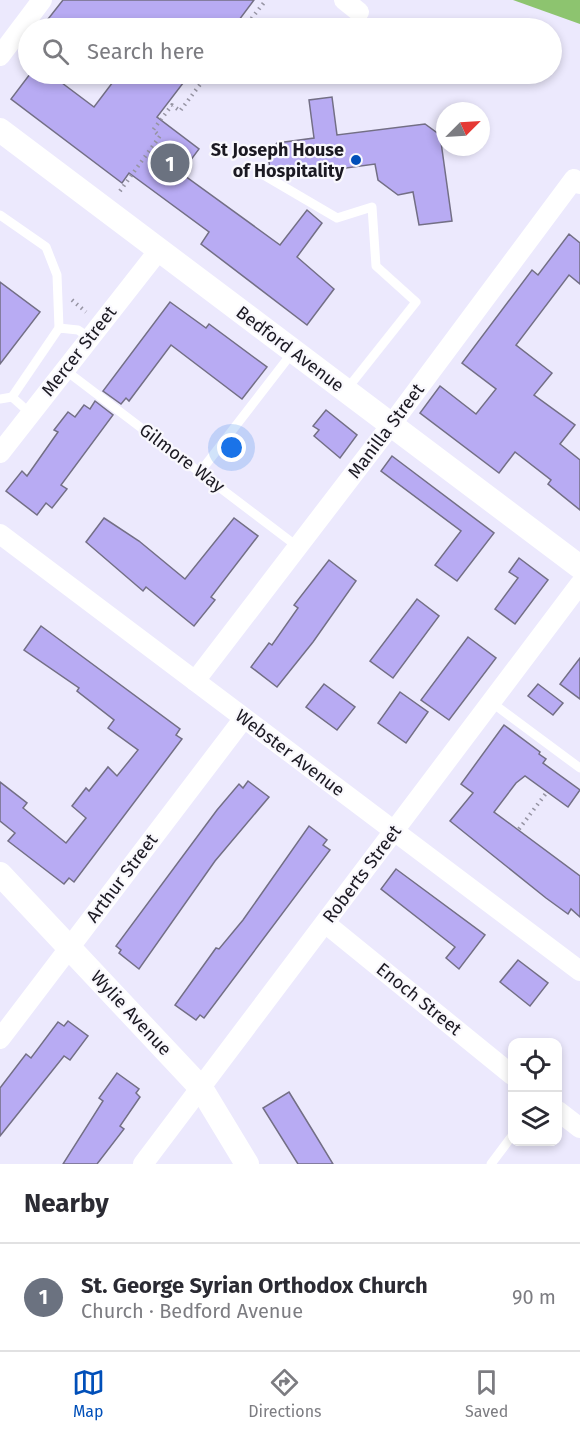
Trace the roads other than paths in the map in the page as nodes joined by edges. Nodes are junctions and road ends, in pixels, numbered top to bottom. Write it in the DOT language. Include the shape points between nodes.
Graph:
graph roads {
  1 [pos="42,0"];
  2 [pos="28,18"];
  3 [pos="18,32"];
  4 [pos="0,56"];
  5 [pos="0,130"];
  6 [pos="262,174"];
  7 [pos="577,182"];
  8 [pos="0,215"];
  9 [pos="159,250"];
  10 [pos="59,328"];
  11 [pos="90,338"];
  12 [pos="294,351"];
  13 [pos="65,370"];
  14 [pos="346,391"];
  15 [pos="12,397"];
  16 [pos="0,399"];
  17 [pos="31,414"];
  18 [pos="391,425"];
  19 [pos="0,453"];
  20 [pos="200,472"];
  21 [pos="0,534"];
  22 [pos="298,546"];
  23 [pos="580,567"];
  24 [pos="580,584"];
  25 [pos="195,681"];
  26 [pos="491,702"];
  27 [pos="243,718"];
  28 [pos="580,768"];
  29 [pos="394,831"];
  30 [pos="0,874"];
  31 [pos="325,923"];
  32 [pos="69,947"];
  33 [pos="580,971"];
  34 [pos="0,1039"];
  35 [pos="508,1071"];
  36 [pos="201,1088"];
  37 [pos="562,1114"];
  38 [pos="580,1128"];
  39 [pos="508,1142"];
  40 [pos="143,1164"];
  41 [pos="248,1164"];
  42 [pos="491,1164"];
  1 -- 2 [label="street"];
  3 -- 4 [label="street"];
  5 -- 9 [label="street, Bedford Avenue"];
  6 -- 14 [label="lane" via="337,218 372,207 376,266 416,302"];
  7 -- 18 [label="street, Manilla Street"];
  8 -- 10 [label="lane" via="46,247 57,275"];
  9 -- 11 [label="street, Mercer Street"];
  9 -- 12 [label="street, Bedford Avenue"];
  10 -- 11 [label="lane" via="78,330"];
  10 -- 15 [label="lane"];
  11 -- 13 [label="street, Mercer Street"];
  12 -- 14 [label="street, Bedford Avenue"];
  12 -- 20 [label="lane"];
  13 -- 17 [label="street, Mercer Street"];
  13 -- 20 [label="lane, Gilmore Way"];
  14 -- 18 [label="street, Bedford Avenue"];
  15 -- 16 [label="lane"];
  15 -- 17 [label="lane"];
  17 -- 19 [label="street, Mercer Street"];
  18 -- 22 [label="street, Manilla Street"];
  18 -- 23 [label="street, Bedford Avenue"];
  20 -- 22 [label="lane, Gilmore Way"];
  21 -- 25 [label="street, Webster Avenue"];
  22 -- 25 [label="street, Manilla Street"];
  24 -- 26 [label="street, Roberts Street"];
  25 -- 27 [label="street, Webster Avenue"];
  26 -- 28 [label="lane"];
  26 -- 29 [label="street, Roberts Street"];
  27 -- 29 [label="street, Webster Avenue"];
  27 -- 32 [label="street, Arthur Street"];
  29 -- 31 [label="street, Roberts Street"];
  29 -- 33 [label="street, Webster Avenue"];
  30 -- 32 [label="street, Wylie Avenue"];
  31 -- 35 [label="street, Enoch Street"];
  31 -- 36 [label="street, Roberts Street"];
  32 -- 34 [label="street, Arthur Street"];
  32 -- 36 [label="street, Wylie Avenue"];
  36 -- 40 [label="street, Roberts Street"];
  36 -- 41 [label="street, Wylie Avenue"];
  37 -- 38 [label="street"];
  39 -- 42 [label="lane"];
}
